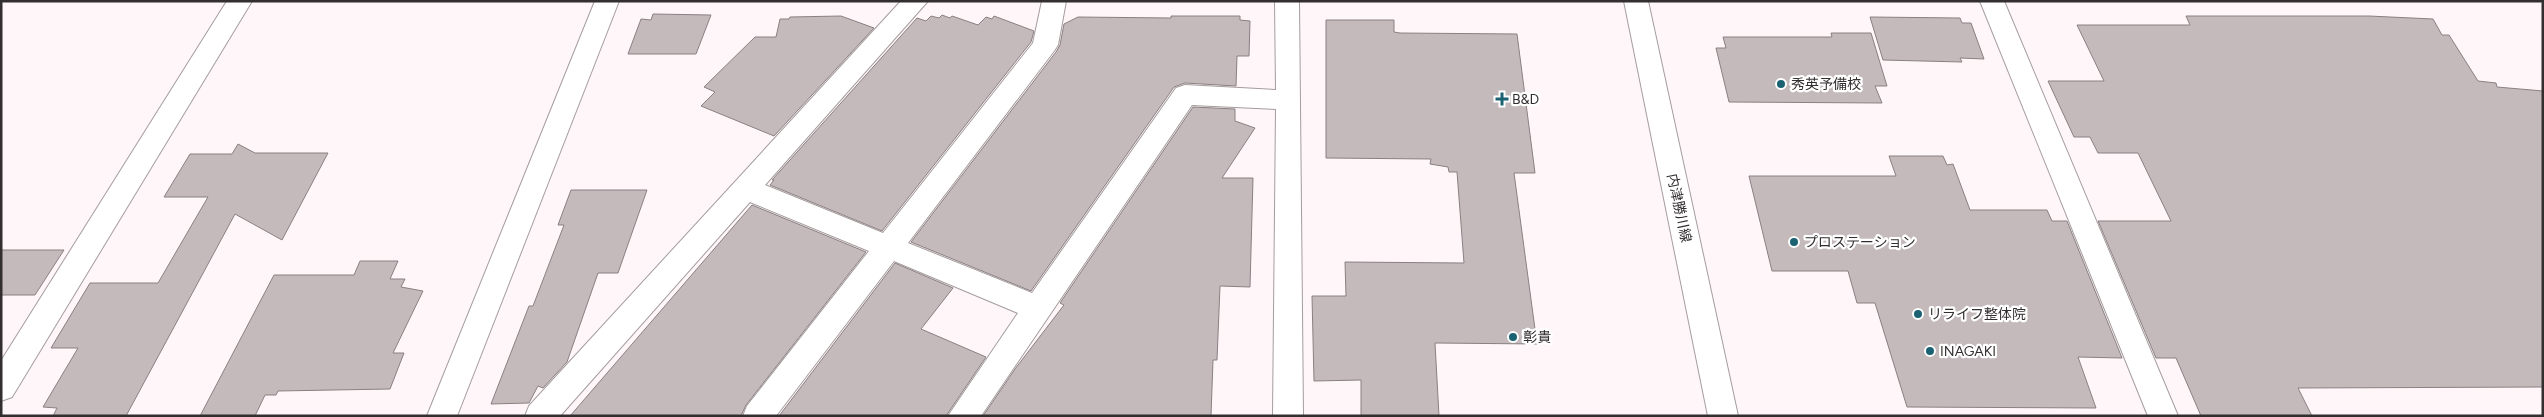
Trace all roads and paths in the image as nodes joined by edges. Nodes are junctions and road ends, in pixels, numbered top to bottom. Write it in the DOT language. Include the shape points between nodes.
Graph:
graph roads {
  1 [pos="240,1"];
  2 [pos="607,1"];
  3 [pos="916,1"];
  4 [pos="1054,1"];
  5 [pos="1287,1"];
  6 [pos="1636,1"];
  7 [pos="1992,1"];
  8 [pos="1289,100"];
  9 [pos="746,189"];
  10 [pos="889,247"];
  11 [pos="1038,308"];
  12 [pos="1,388"];
  13 [pos="442,416"];
  14 [pos="540,416"];
  15 [pos="758,416"];
  16 [pos="963,416"];
  17 [pos="1288,416"];
  18 [pos="1723,416"];
  19 [pos="2164,416"];
  1 -- 12 [label="street"];
  2 -- 13 [label="street"];
  3 -- 9 [label="street"];
  4 -- 10 [label="street" via="1045,45"];
  5 -- 8 [label="street"];
  6 -- 18 [label="street, 内津勝川線"];
  7 -- 19 [label="street"];
  8 -- 11 [label="street" via="1185,95"];
  8 -- 17 [label="street"];
  9 -- 10 [label="street"];
  9 -- 14 [label="street"];
  10 -- 11 [label="street"];
  10 -- 15 [label="street"];
  11 -- 16 [label="street"];
}
